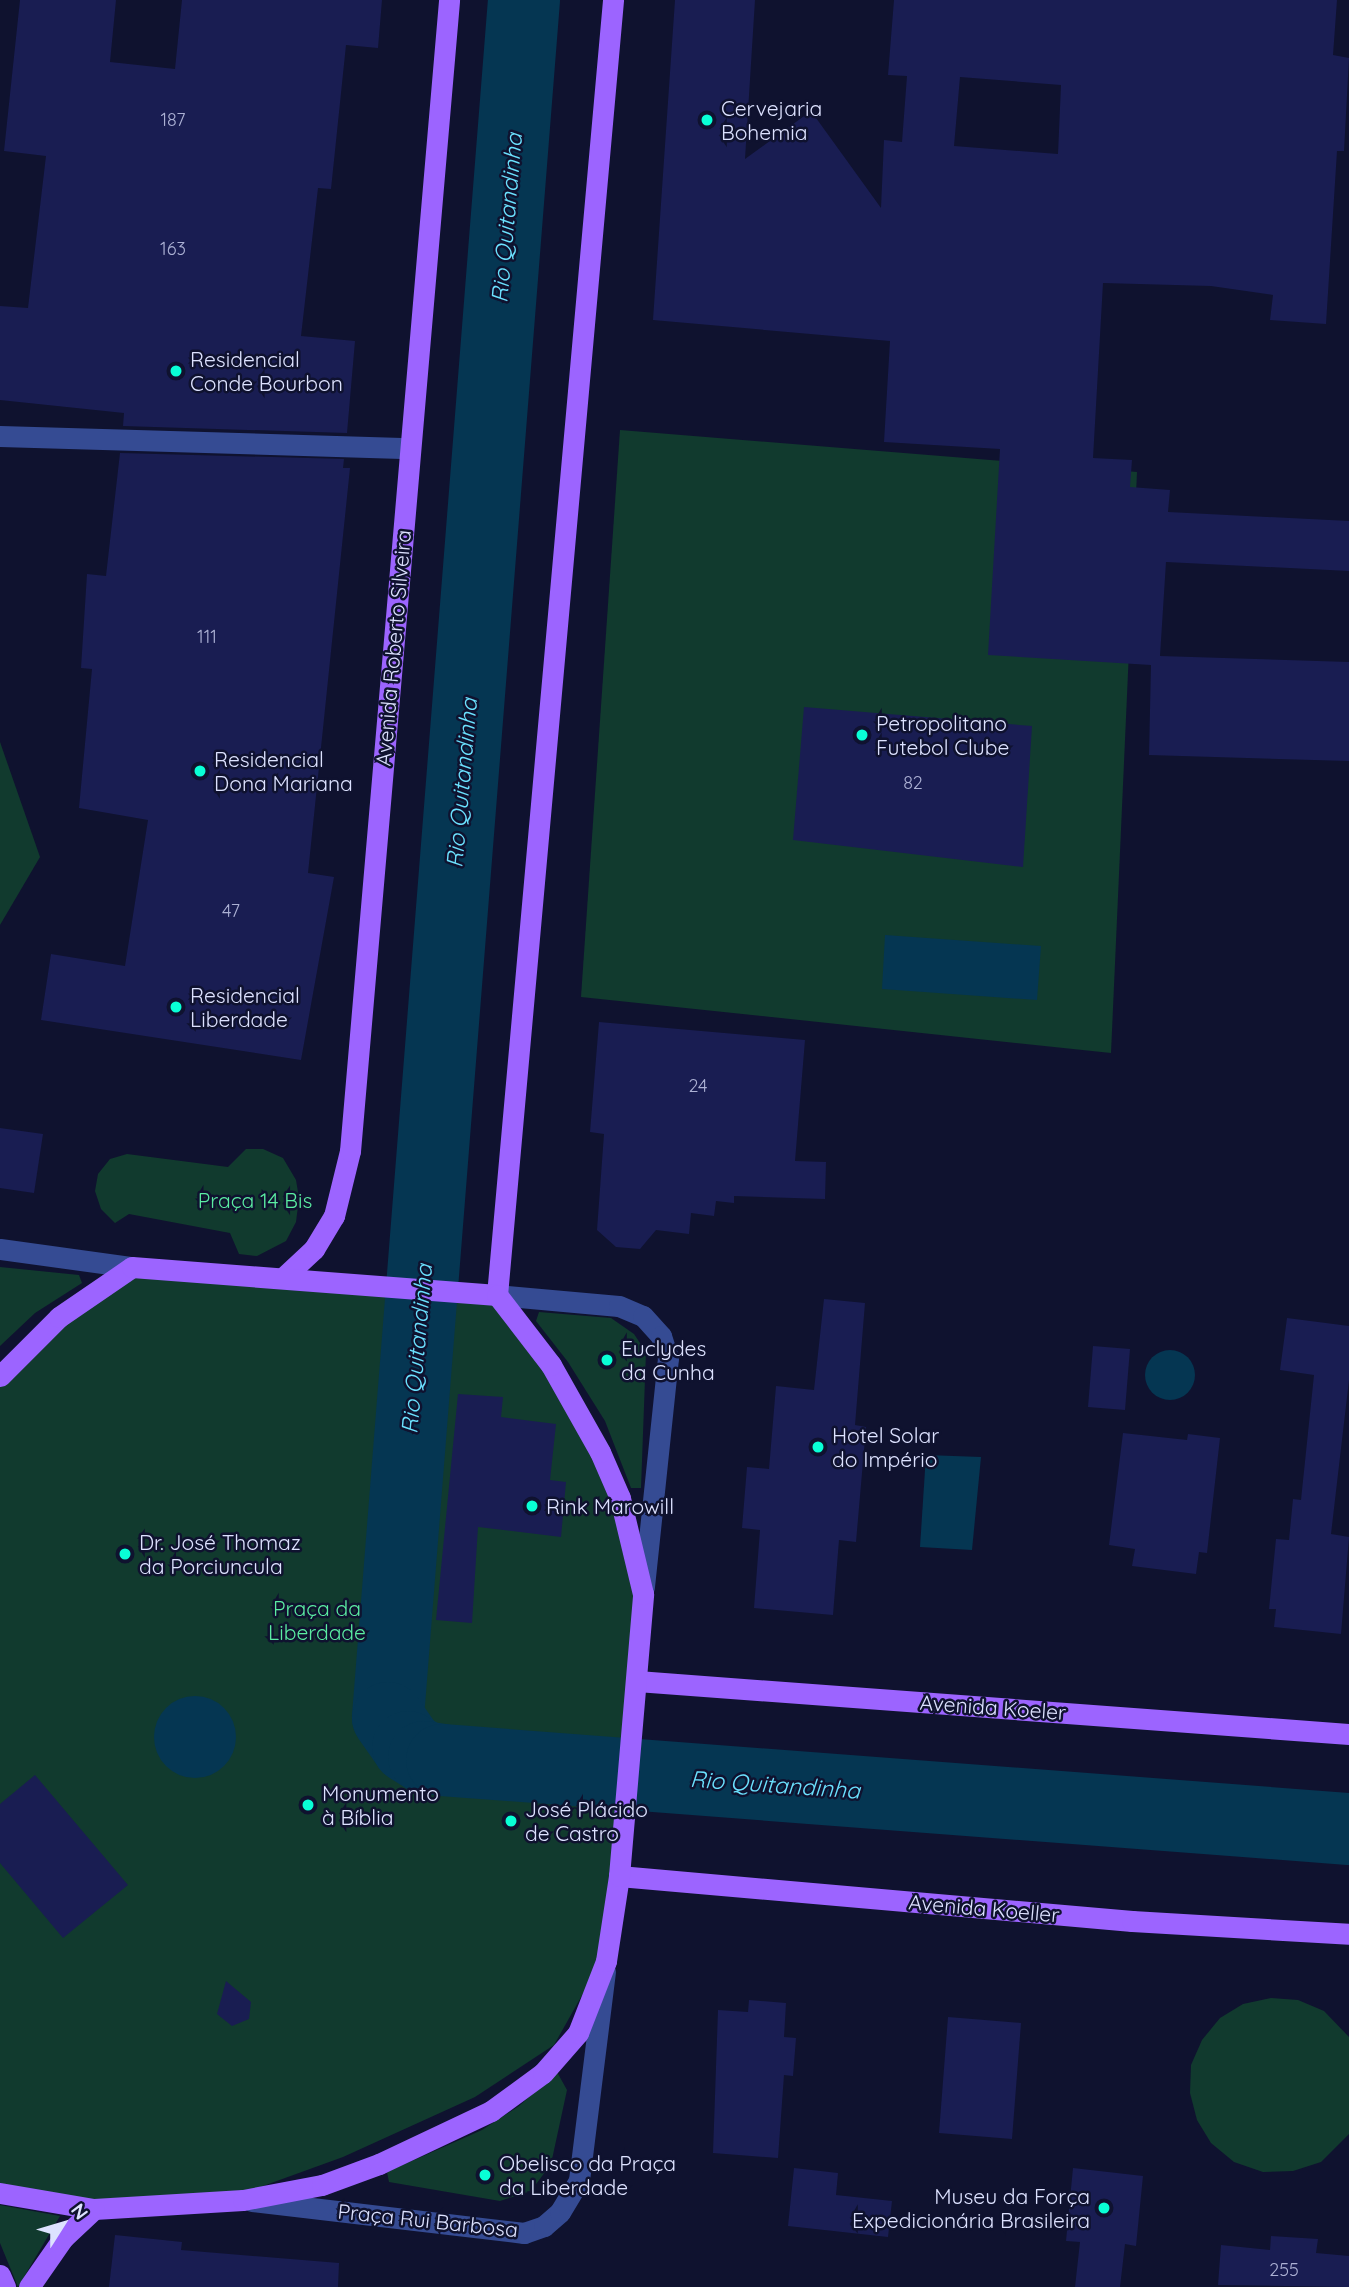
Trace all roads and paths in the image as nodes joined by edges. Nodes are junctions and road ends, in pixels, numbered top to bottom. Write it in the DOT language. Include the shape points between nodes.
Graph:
graph roads {
  1 [pos="449,0"];
  2 [pos="613,0"];
  3 [pos="0,436"];
  4 [pos="410,448"];
  5 [pos="0,1249"];
  6 [pos="132,1267"];
  7 [pos="284,1277"];
  8 [pos="497,1295"];
  9 [pos="0,1376"];
  10 [pos="643,1594"];
  11 [pos="636,1681"];
  12 [pos="1349,1734"];
  13 [pos="619,1876"];
  14 [pos="1349,1934"];
  15 [pos="606,1961"];
  16 [pos="0,2193"];
  17 [pos="243,2200"];
  18 [pos="94,2209"];
  19 [pos="0,2275"];
  20 [pos="5,2287"];
  21 [pos="29,2287"];
  1 -- 4 [label="main road, Avenida Roberto Silveira"];
  2 -- 8 [label="main road"];
  3 -- 4 [label="street"];
  4 -- 7 [label="main road, Avenida Roberto Silveira" via="350,1151 334,1216 314,1249"];
  5 -- 6 [label="street"];
  6 -- 7 [label="main road"];
  6 -- 9 [label="main road" via="59,1317"];
  7 -- 8 [label="main road"];
  8 -- 10 [label="main road" via="551,1365 600,1452 620,1498"];
  8 -- 10 [label="street" via="619,1306 643,1316 661,1336 667,1358"];
  10 -- 11 [label="main road"];
  11 -- 12 [label="main road, Avenida Koeler"];
  11 -- 13 [label="main road"];
  13 -- 14 [label="main road, Avenida Koeller" via="1132,1921"];
  13 -- 15 [label="main road"];
  15 -- 17 [label="main road" via="578,2033 543,2073 491,2111 379,2164 321,2185"];
  15 -- 17 [label="street, Praça Rui Barbosa" via="579,2180 560,2212 544,2226 524,2233"];
  16 -- 18 [label="main road"];
  17 -- 18 [label="main road"];
  18 -- 21 [label="main road" via="62,2238"];
  19 -- 20 [label="main road"];
}
